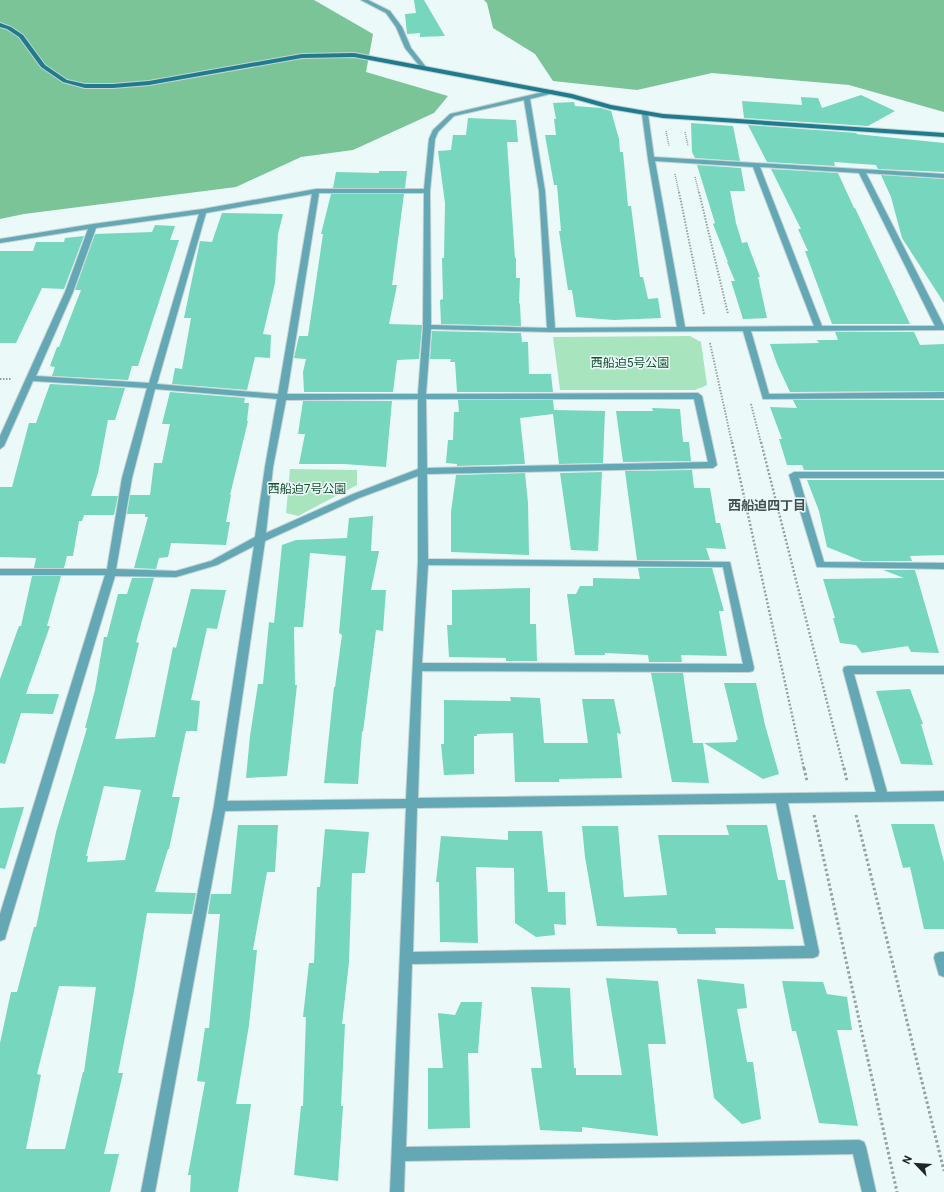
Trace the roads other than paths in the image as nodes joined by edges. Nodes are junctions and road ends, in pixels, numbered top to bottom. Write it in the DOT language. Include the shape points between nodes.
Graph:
graph roads {
  1 [pos="364,0"];
  2 [pos="0,25"];
  3 [pos="424,68"];
  4 [pos="552,92"];
  5 [pos="527,99"];
  6 [pos="645,114"];
  7 [pos="944,135"];
  8 [pos="651,160"];
  9 [pos="756,165"];
  10 [pos="861,171"];
  11 [pos="944,176"];
  12 [pos="316,190"];
  13 [pos="427,191"];
  14 [pos="203,211"];
  15 [pos="93,226"];
  16 [pos="0,241"];
  17 [pos="426,327"];
  18 [pos="942,328"];
  19 [pos="681,329"];
  20 [pos="746,329"];
  21 [pos="819,329"];
  22 [pos="551,330"];
  23 [pos="30,378"];
  24 [pos="152,386"];
  25 [pos="944,395"];
  26 [pos="282,397"];
  27 [pos="422,398"];
  28 [pos="0,446"];
  29 [pos="422,471"];
  30 [pos="944,475"];
  31 [pos="260,539"];
  32 [pos="423,562"];
  33 [pos="944,566"];
  34 [pos="0,572"];
  35 [pos="111,572"];
  36 [pos="417,667"];
  37 [pos="944,670"];
  38 [pos="944,796"];
  39 [pos="883,797"];
  40 [pos="781,798"];
  41 [pos="412,803"];
  42 [pos="220,806"];
  43 [pos="0,935"];
  44 [pos="406,958"];
  45 [pos="944,958"];
  46 [pos="944,971"];
  47 [pos="398,1154"];
  48 [pos="148,1192"];
  49 [pos="397,1192"];
  50 [pos="869,1192"];
  1 -- 3 [label="street" via="388,12 399,27 408,48"];
  2 -- 3 [label="street" via="21,36 43,66 65,81 85,86 149,83 311,55 354,55"];
  3 -- 4 [label="street"];
  4 -- 5 [label="street"];
  4 -- 6 [label="street"];
  5 -- 13 [label="street" via="452,115 442,123 432,139"];
  5 -- 22 [label="street" via="542,191"];
  6 -- 7 [label="street"];
  6 -- 8 [label="street"];
  8 -- 9 [label="street"];
  8 -- 19 [label="street"];
  9 -- 10 [label="street"];
  9 -- 21 [label="street"];
  10 -- 11 [label="street"];
  10 -- 18 [label="street"];
  12 -- 13 [label="street"];
  12 -- 14 [label="street"];
  12 -- 26 [label="street"];
  13 -- 17 [label="street"];
  14 -- 15 [label="street"];
  14 -- 24 [label="street"];
  15 -- 16 [label="street"];
  15 -- 23 [label="street" via="68,292"];
  17 -- 22 [label="street"];
  17 -- 27 [label="street"];
  18 -- 21 [label="street"];
  19 -- 20 [label="street"];
  19 -- 22 [label="street"];
  20 -- 21 [label="street"];
  20 -- 25 [label="street" via="766,397"];
  23 -- 24 [label="street"];
  23 -- 28 [label="street"];
  24 -- 26 [label="street"];
  24 -- 35 [label="street" via="127,478"];
  26 -- 27 [label="street"];
  26 -- 31 [label="street" via="269,467"];
  27 -- 29 [label="street"];
  27 -- 29 [label="street" via="698,396 713,465"];
  29 -- 31 [label="street" via="356,496"];
  29 -- 32 [label="street"];
  30 -- 33 [label="street" via="794,475 820,565"];
  31 -- 35 [label="street" via="214,563 176,574"];
  31 -- 42 [label="street"];
  32 -- 36 [label="street"];
  32 -- 36 [label="street" via="727,564 749,668"];
  34 -- 35 [label="street"];
  35 -- 43 [label="street"];
  36 -- 41 [label="street"];
  37 -- 39 [label="street" via="848,670"];
  38 -- 39 [label="street"];
  39 -- 40 [label="street"];
  40 -- 41 [label="street"];
  40 -- 44 [label="street" via="813,952"];
  41 -- 42 [label="street"];
  41 -- 44 [label="street"];
  42 -- 48 [label="street"];
  44 -- 47 [label="street"];
  45 -- 46 [label="street" via="940,958"];
  47 -- 49 [label="street"];
  47 -- 50 [label="street" via="859,1147"];
}
